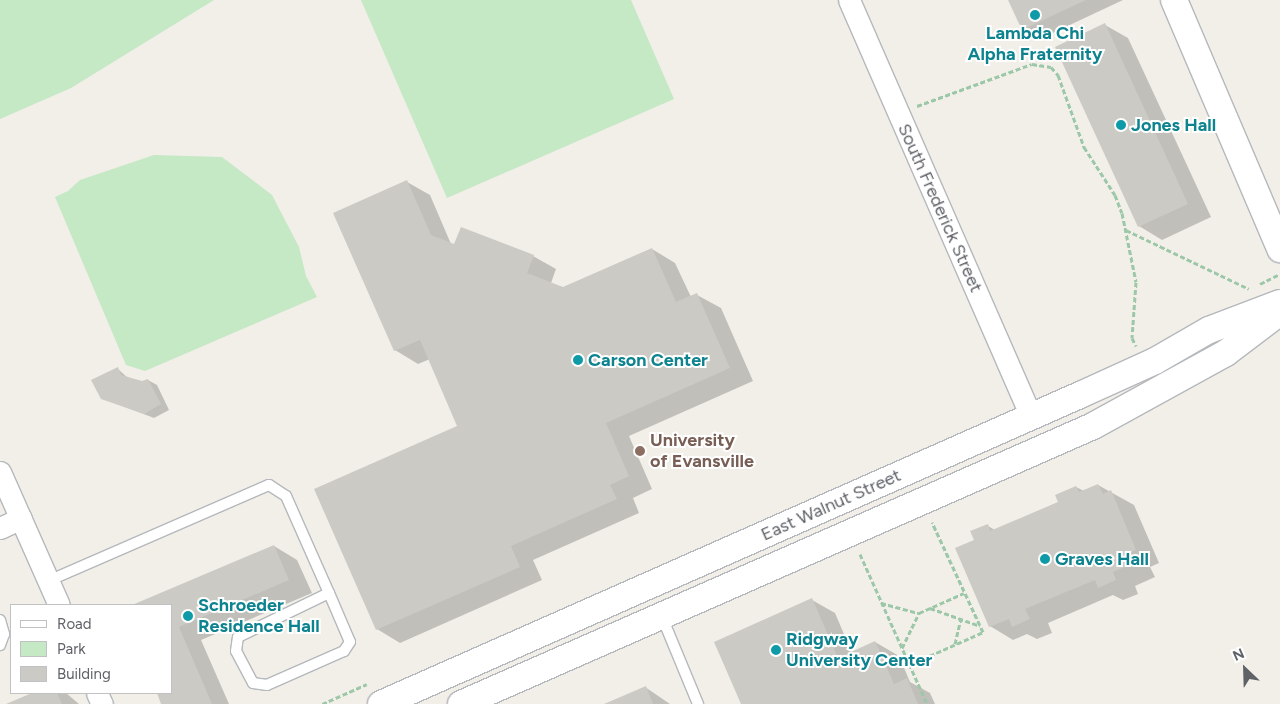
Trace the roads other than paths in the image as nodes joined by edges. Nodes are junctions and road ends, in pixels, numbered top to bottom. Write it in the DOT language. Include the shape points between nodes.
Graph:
graph roads {
  1 [pos="849,0"];
  2 [pos="1174,0"];
  3 [pos="1280,249"];
  4 [pos="1280,303"];
  5 [pos="1280,312"];
  6 [pos="1031,416"];
  7 [pos="0,472"];
  8 [pos="21,518"];
  9 [pos="0,528"];
  10 [pos="48,581"];
  11 [pos="329,593"];
  12 [pos="59,604"];
  13 [pos="662,617"];
  14 [pos="0,620"];
  15 [pos="0,645"];
  16 [pos="381,704"];
  17 [pos="461,704"];
  18 [pos="698,704"];
  1 -- 6 [label="street, South Frederick Street"];
  2 -- 3 [label="street"];
  4 -- 6 [label="street, East Walnut Street" via="1209,330 1155,361"];
  5 -- 13 [label="street, East Walnut Street" via="1226,353 1093,426"];
  6 -- 16 [label="street, East Walnut Street"];
  7 -- 8 [label="street"];
  8 -- 9 [label="street"];
  8 -- 10 [label="street"];
  10 -- 11 [label="lane" via="269,485 286,496"];
  10 -- 12 [label="street"];
  11 -- 11 [label="lane" via="350,642 349,647 267,685 254,683 236,651 238,637"];
  13 -- 17 [label="street, East Walnut Street"];
  13 -- 18 [label="lane"];
  14 -- 15 [label="lane" via="4,634"];
}
